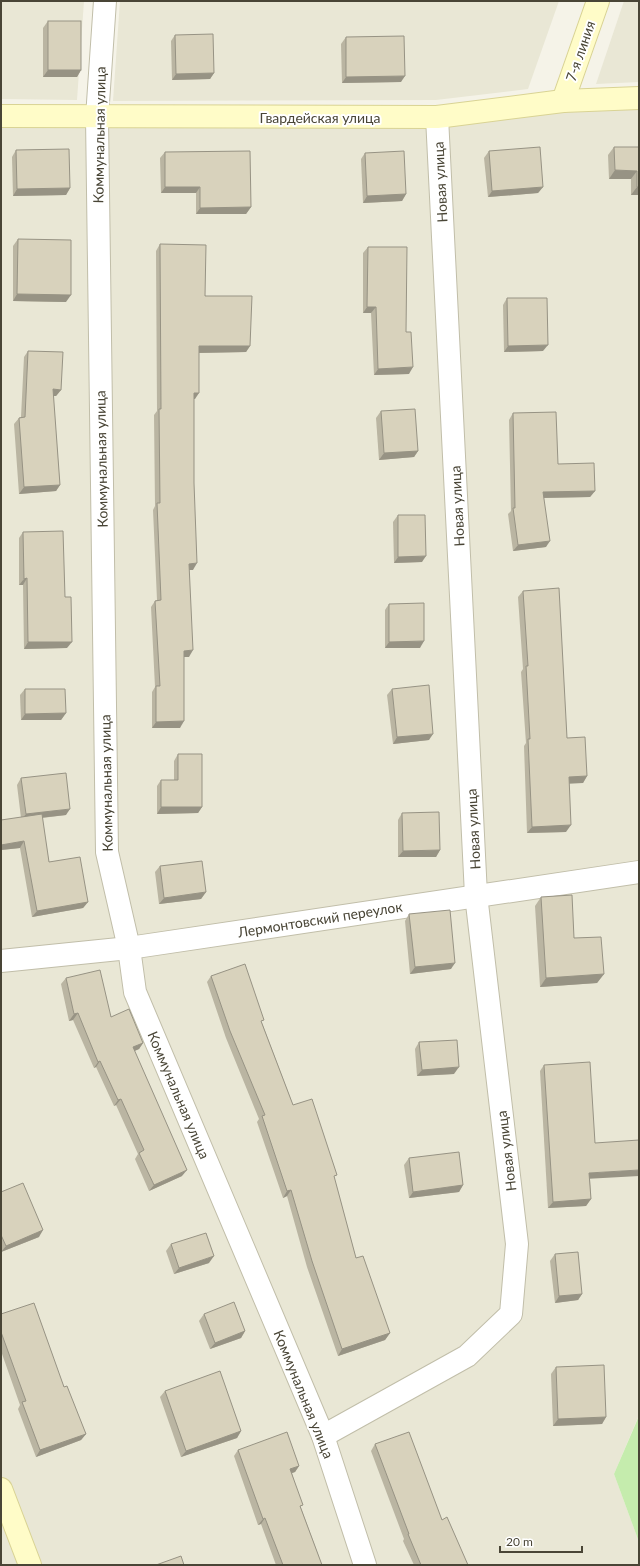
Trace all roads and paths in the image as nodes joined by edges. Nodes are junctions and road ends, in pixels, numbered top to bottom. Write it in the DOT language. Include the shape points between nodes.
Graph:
graph roads {
  1 [pos="105,1"];
  2 [pos="598,1"];
  3 [pos="639,98"];
  4 [pos="563,101"];
  5 [pos="1,116"];
  6 [pos="97,117"];
  7 [pos="437,117"];
  8 [pos="639,872"];
  9 [pos="476,895"];
  10 [pos="129,948"];
  11 [pos="1,961"];
  12 [pos="323,1436"];
  13 [pos="1,1489"];
  14 [pos="30,1565"];
  15 [pos="365,1565"];
  1 -- 6 [label="street, Коммунальная улица"];
  2 -- 4 [label="main road, 7-я линия"];
  3 -- 4 [label="main road, Гвардейская улица"];
  4 -- 7 [label="main road, Гвардейская улица"];
  5 -- 6 [label="main road, Гвардейская улица"];
  6 -- 7 [label="main road, Гвардейская улица"];
  6 -- 10 [label="street, Коммунальная улица" via="107,852"];
  7 -- 9 [label="street, Новая улица"];
  8 -- 9 [label="street, Лермонтовский переулок"];
  9 -- 10 [label="street, Лермонтовский переулок"];
  9 -- 12 [label="street, Новая улица" via="517,1244 511,1314 467,1356"];
  10 -- 11 [label="street, Лермонтовский переулок"];
  10 -- 12 [label="street, Коммунальная улица" via="135,992"];
  12 -- 15 [label="street, Коммунальная улица"];
  13 -- 14 [label="main road"];
}
